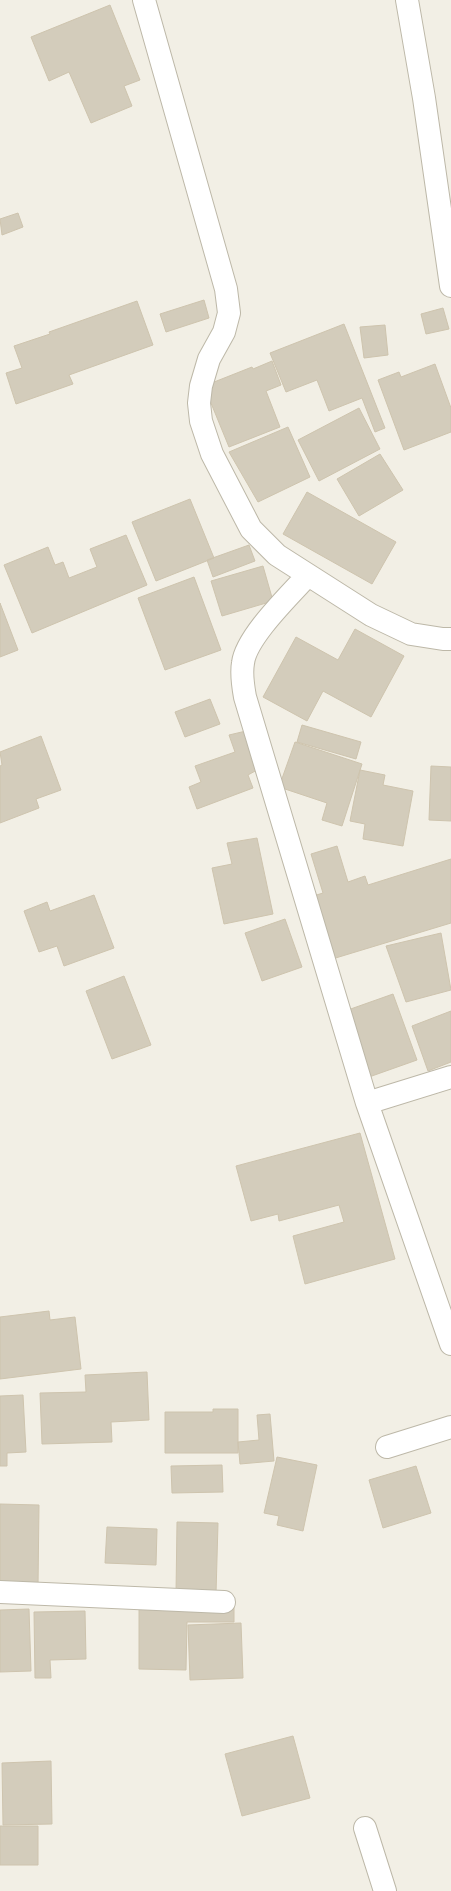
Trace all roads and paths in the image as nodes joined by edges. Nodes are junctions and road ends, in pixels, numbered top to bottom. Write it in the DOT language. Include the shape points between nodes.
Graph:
graph roads {
  1 [pos="144,0"];
  2 [pos="408,0"];
  3 [pos="451,286"];
  4 [pos="308,575"];
  5 [pos="451,639"];
  6 [pos="451,1077"];
  7 [pos="367,1104"];
  8 [pos="451,1344"];
  9 [pos="451,1427"];
  10 [pos="387,1447"];
  11 [pos="0,1592"];
  12 [pos="224,1602"];
  13 [pos="365,1828"];
  14 [pos="385,1891"];
  1 -- 4 [label="street" via="226,289 229,313 224,332 209,359 201,386 201,421 212,454 251,529 277,555"];
  2 -- 3 [label="street"];
  4 -- 5 [label="street" via="371,615 411,634"];
  4 -- 7 [label="street" via="259,631 243,662 242,680"];
  6 -- 7 [label="street"];
  7 -- 8 [label="street"];
  9 -- 10 [label="street"];
  11 -- 12 [label="street"];
  13 -- 14 [label="street"];
}
